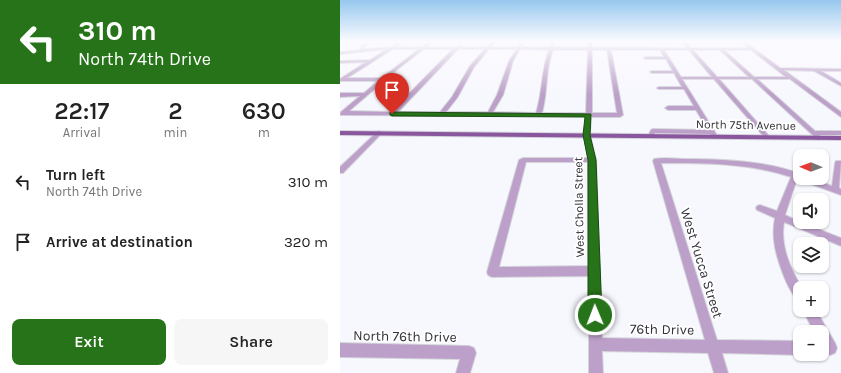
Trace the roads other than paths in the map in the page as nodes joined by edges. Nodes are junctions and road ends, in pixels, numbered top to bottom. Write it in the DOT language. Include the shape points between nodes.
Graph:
graph roads {
  1 [pos="375,58"];
  2 [pos="411,58"];
  3 [pos="445,58"];
  4 [pos="479,58"];
  5 [pos="513,58"];
  6 [pos="548,58"];
  7 [pos="590,58"];
  8 [pos="611,58"];
  9 [pos="667,58"];
  10 [pos="699,58"];
  11 [pos="731,58"];
  12 [pos="763,58"];
  13 [pos="371,61"];
  14 [pos="340,62"];
  15 [pos="778,69"];
  16 [pos="816,70"];
  17 [pos="841,70"];
  18 [pos="652,72"];
  19 [pos="675,72"];
  20 [pos="679,78"];
  21 [pos="716,78"];
  22 [pos="753,78"];
  23 [pos="791,78"];
  24 [pos="384,79"];
  25 [pos="841,85"];
  26 [pos="658,88"];
  27 [pos="685,88"];
  28 [pos="366,94"];
  29 [pos="340,95"];
  30 [pos="668,108"];
  31 [pos="698,108"];
  32 [pos="342,114"];
  33 [pos="392,114"];
  34 [pos="441,114"];
  35 [pos="489,115"];
  36 [pos="538,115"];
  37 [pos="589,115"];
  38 [pos="841,115"];
  39 [pos="340,133"];
  40 [pos="379,133"];
  41 [pos="841,133"];
  42 [pos="713,134"];
  43 [pos="587,135"];
  44 [pos="817,135"];
  45 [pos="767,137"];
  46 [pos="841,138"];
  47 [pos="592,160"];
  48 [pos="839,163"];
  49 [pos="340,171"];
  50 [pos="793,175"];
  51 [pos="795,185"];
  52 [pos="821,185"];
  53 [pos="838,191"];
  54 [pos="760,208"];
  55 [pos="780,216"];
  56 [pos="841,242"];
  57 [pos="594,271"];
  58 [pos="793,283"];
  59 [pos="596,344"];
  60 [pos="713,346"];
  61 [pos="793,348"];
  62 [pos="340,350"];
  63 [pos="463,373"];
  64 [pos="596,373"];
  65 [pos="721,373"];
  1 -- 13 [label="street"];
  2 -- 24 [label="street"];
  3 -- 33 [label="street"];
  4 -- 34 [label="street"];
  5 -- 35 [label="street" via="500,95"];
  6 -- 36 [label="street" via="543,99"];
  7 -- 37 [label="street, West Cholla Street"];
  8 -- 37 [label="street" via="620,115"];
  9 -- 19 [label="street"];
  10 -- 21 [label="street"];
  11 -- 22 [label="street"];
  12 -- 15 [label="street"];
  13 -- 14 [label="street"];
  13 -- 24 [label="street" via="341,80"];
  15 -- 16 [label="street"];
  15 -- 23 [label="street"];
  16 -- 17 [label="street"];
  16 -- 25 [label="street"];
  18 -- 19 [label="street"];
  19 -- 20 [label="street"];
  20 -- 21 [label="street"];
  20 -- 27 [label="street"];
  21 -- 22 [label="street"];
  21 -- 45 [label="street"];
  22 -- 23 [label="street"];
  22 -- 44 [label="street"];
  23 -- 38 [label="street"];
  24 -- 28 [label="street"];
  26 -- 27 [label="street"];
  27 -- 31 [label="street"];
  28 -- 29 [label="street"];
  28 -- 32 [label="street"];
  30 -- 31 [label="street"];
  31 -- 42 [label="street"];
  32 -- 33 [label="street"];
  33 -- 34 [label="street"];
  34 -- 35 [label="street"];
  35 -- 36 [label="street"];
  36 -- 37 [label="street"];
  37 -- 43 [label="street, West Cholla Street"];
  39 -- 40 [label="main road, North 75th Avenue"];
  40 -- 43 [label="main road, North 75th Avenue"];
  40 -- 49 [label="street"];
  41 -- 44 [label="street, North 75th Avenue"];
  42 -- 43 [label="main road, North 75th Avenue"];
  42 -- 45 [label="main road, North 75th Avenue"];
  43 -- 47 [label="street, West Cholla Street"];
  44 -- 45 [label="main road, North 75th Avenue"];
  44 -- 46 [label="main road, North 75th Avenue"];
  47 -- 57 [label="street, West Cholla Street"];
  47 -- 57 [label="street" via="523,160 492,272"];
  48 -- 53 [label="street"];
  50 -- 60 [label="street, West Yucca Street" via="736,162 656,161"];
  51 -- 55 [label="street"];
  52 -- 53 [label="street"];
  54 -- 55 [label="street"];
  55 -- 56 [label="street"];
  55 -- 58 [label="street" via="778,232 782,259"];
  57 -- 59 [label="street, West Cholla Street"];
  59 -- 60 [label="street, 76th Drive"];
  59 -- 64 [label="street, West Cholla Street"];
  60 -- 61 [label="street, 76th Drive"];
  60 -- 65 [label="street, West Yucca Street"];
  62 -- 63 [label="street, North 76th Drive" via="469,353"];
}
